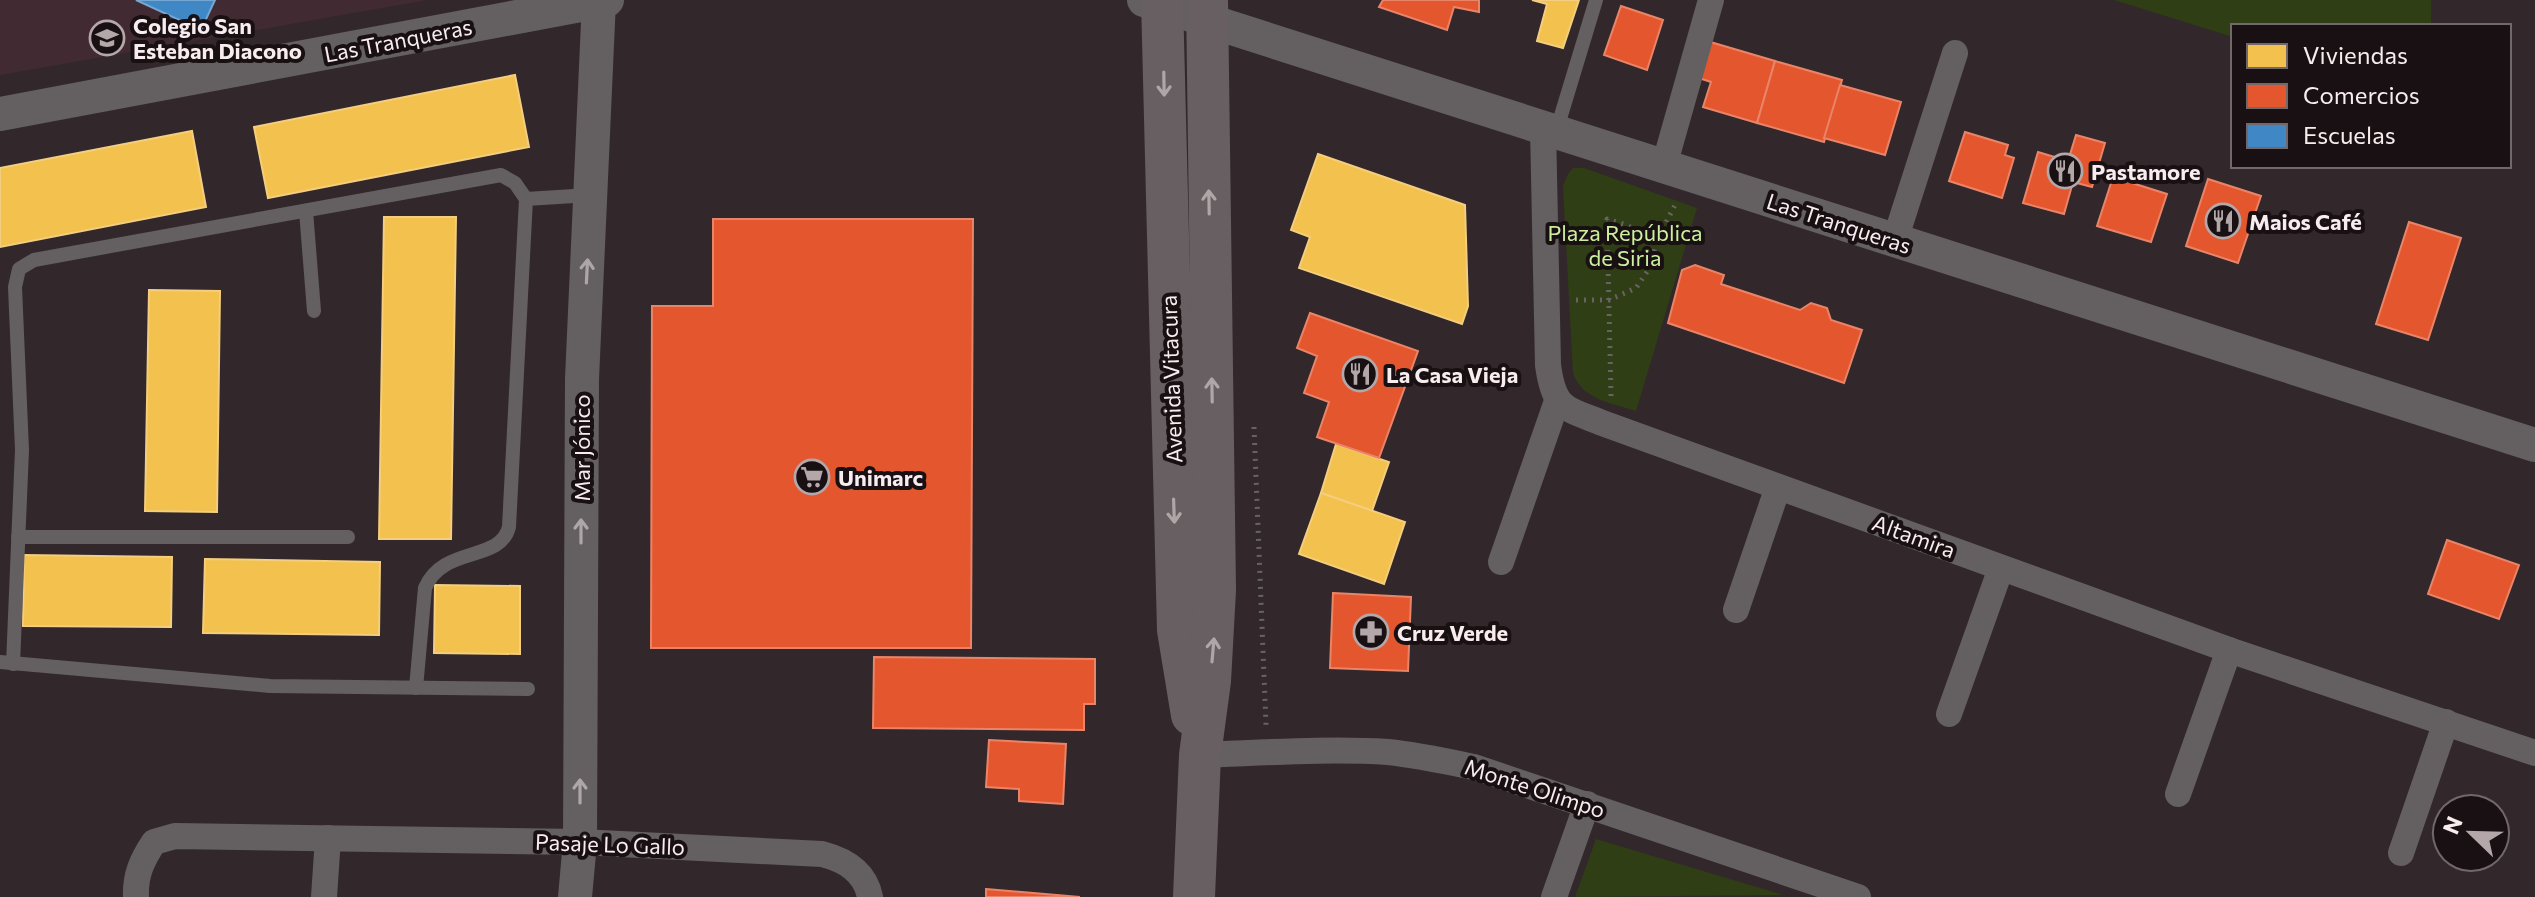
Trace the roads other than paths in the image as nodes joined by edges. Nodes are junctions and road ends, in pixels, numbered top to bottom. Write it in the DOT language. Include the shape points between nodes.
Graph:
graph roads {
  1 [pos="602,0"];
  2 [pos="1596,0"];
  3 [pos="1711,0"];
  4 [pos="1156,2"];
  5 [pos="1207,10"];
  6 [pos="1955,53"];
  7 [pos="0,114"];
  8 [pos="1549,130"];
  9 [pos="1664,166"];
  10 [pos="591,195"];
  11 [pos="526,199"];
  12 [pos="306,211"];
  13 [pos="1895,240"];
  14 [pos="314,311"];
  15 [pos="1557,401"];
  16 [pos="2535,445"];
  17 [pos="1778,487"];
  18 [pos="18,537"];
  19 [pos="348,537"];
  20 [pos="1501,562"];
  21 [pos="2001,568"];
  22 [pos="1736,610"];
  23 [pos="2229,650"];
  24 [pos="7,663"];
  25 [pos="416,688"];
  26 [pos="528,689"];
  27 [pos="1949,714"];
  28 [pos="2446,722"];
  29 [pos="2535,753"];
  30 [pos="1200,755"];
  31 [pos="2178,794"];
  32 [pos="1587,804"];
  33 [pos="328,838"];
  34 [pos="580,842"];
  35 [pos="2401,853"];
  36 [pos="1806,888"];
  37 [pos="136,897"];
  38 [pos="324,897"];
  39 [pos="575,897"];
  40 [pos="870,897"];
  41 [pos="1194,897"];
  42 [pos="1554,897"];
  43 [pos="1858,897"];
  1 -- 7 [label="street, Las Tranqueras"];
  1 -- 10 [label="street, Mar Jónico"];
  2 -- 8 [label="lane"];
  3 -- 9 [label="street"];
  4 -- 5 [label="street, Las Tranqueras"];
  4 -- 30 [label="main road, Avenida Vitacura, one-way" via="1178,630"];
  5 -- 8 [label="street, Las Tranqueras"];
  30 -- 5 [label="main road, Avenida Vitacura, one-way" via="1215,590"];
  6 -- 13 [label="street"];
  8 -- 9 [label="street, Las Tranqueras"];
  8 -- 15 [label="street" via="1548,365"];
  9 -- 13 [label="street, Las Tranqueras"];
  10 -- 11 [label="lane"];
  34 -- 10 [label="street, Mar Jónico, one-way" via="582,379"];
  11 -- 12 [label="lane" via="501,175"];
  11 -- 25 [label="lane" via="507,538 431,574 425,588"];
  12 -- 14 [label="lane"];
  12 -- 18 [label="lane" via="34,260 19,269"];
  13 -- 16 [label="street, Las Tranqueras"];
  15 -- 17 [label="street, Altamira" via="1574,412"];
  15 -- 20 [label="street"];
  17 -- 21 [label="street, Altamira"];
  17 -- 22 [label="street"];
  18 -- 19 [label="lane"];
  18 -- 24 [label="lane"];
  21 -- 23 [label="street, Altamira"];
  21 -- 27 [label="street"];
  23 -- 28 [label="street, Altamira"];
  23 -- 31 [label="street"];
  24 -- 25 [label="lane" via="270,686"];
  25 -- 26 [label="lane"];
  28 -- 29 [label="street, Altamira"];
  28 -- 35 [label="street"];
  30 -- 32 [label="street, Monte Olimpo" via="1351,751 1423,757 1474,767"];
  30 -- 41 [label="main road, Avenida Vitacura"];
  32 -- 36 [label="street, Monte Olimpo"];
  32 -- 42 [label="street"];
  33 -- 34 [label="street, Pasaje Lo Gallo"];
  33 -- 37 [label="street, Pasaje Lo Gallo" via="175,836 154,842 141,861"];
  33 -- 38 [label="street"];
  34 -- 39 [label="street, Mar Jónico"];
  34 -- 40 [label="street, Pasaje Lo Gallo" via="822,854 857,871"];
  36 -- 43 [label="street, Monte Olimpo"];
}
